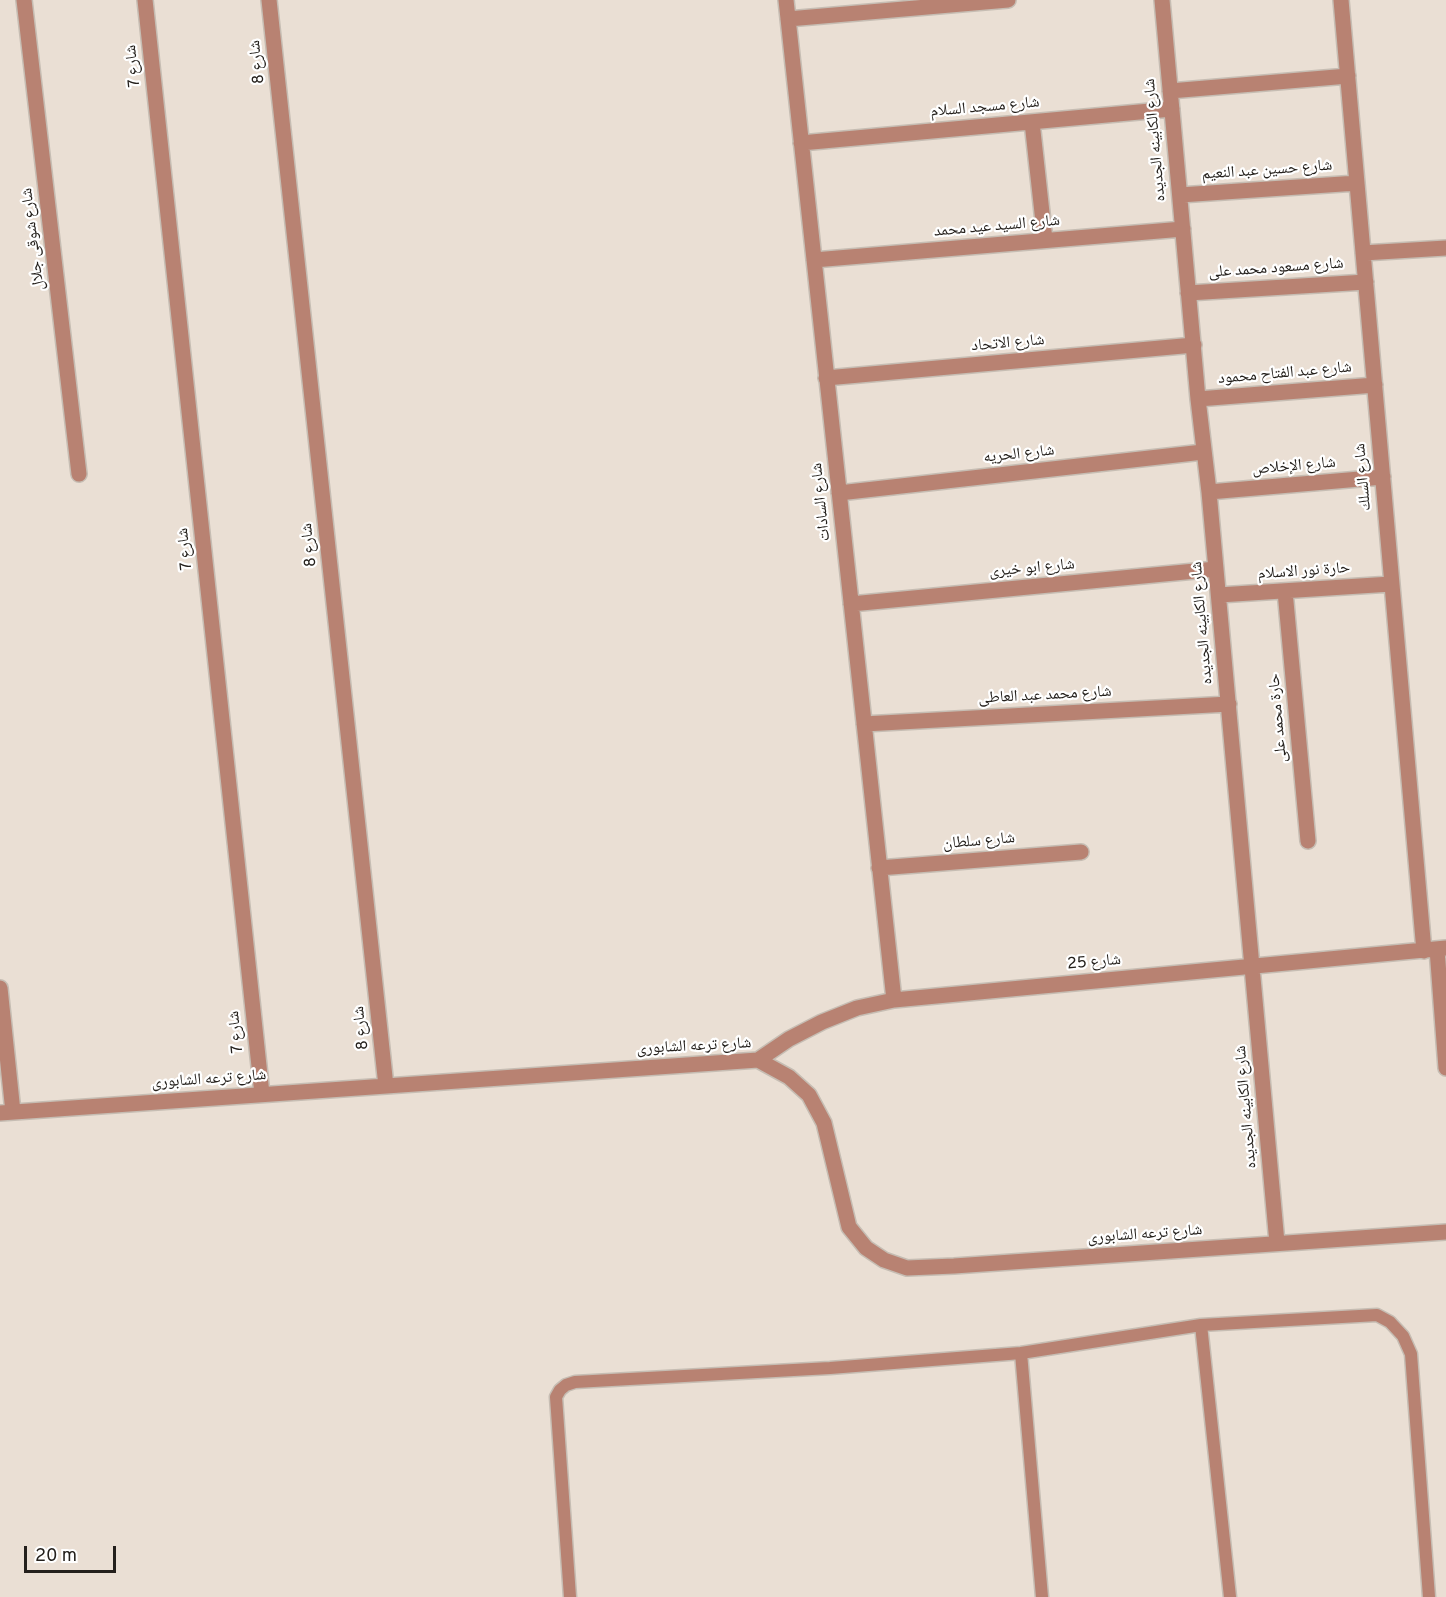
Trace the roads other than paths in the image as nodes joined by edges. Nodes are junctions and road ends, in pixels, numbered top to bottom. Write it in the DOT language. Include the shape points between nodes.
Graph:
graph roads {
  1 [pos="24,0"];
  2 [pos="145,0"];
  3 [pos="269,0"];
  4 [pos="786,0"];
  5 [pos="1008,0"];
  6 [pos="1162,0"];
  7 [pos="1341,0"];
  8 [pos="788,19"];
  9 [pos="1348,76"];
  10 [pos="1170,91"];
  11 [pos="1172,109"];
  12 [pos="1032,122"];
  13 [pos="801,143"];
  14 [pos="1357,183"];
  15 [pos="1180,195"];
  16 [pos="1182,229"];
  17 [pos="1045,240"];
  18 [pos="1446,248"];
  19 [pos="1364,254"];
  20 [pos="814,260"];
  21 [pos="1366,282"];
  22 [pos="1188,293"];
  23 [pos="1194,345"];
  24 [pos="826,378"];
  25 [pos="1375,385"];
  26 [pos="1198,399"];
  27 [pos="1203,452"];
  28 [pos="79,474"];
  29 [pos="1383,477"];
  30 [pos="1209,492"];
  31 [pos="839,493"];
  32 [pos="1216,569"];
  33 [pos="1390,584"];
  34 [pos="1285,591"];
  35 [pos="1219,595"];
  36 [pos="851,604"];
  37 [pos="1229,704"];
  38 [pos="864,724"];
  39 [pos="1308,841"];
  40 [pos="1081,852"];
  41 [pos="879,868"];
  42 [pos="1435,950"];
  43 [pos="1252,966"];
  44 [pos="0,988"];
  45 [pos="894,1000"];
  46 [pos="758,1060"];
  47 [pos="1446,1068"];
  48 [pos="386,1086"];
  49 [pos="262,1094"];
  50 [pos="7,1112"];
  51 [pos="1446,1232"];
  52 [pos="1277,1244"];
  53 [pos="1201,1325"];
  54 [pos="1021,1353"];
  55 [pos="570,1597"];
  56 [pos="1042,1597"];
  57 [pos="1230,1597"];
  58 [pos="1429,1597"];
  1 -- 28 [label="street, شارع شوقى جلال"];
  2 -- 49 [label="street, شارع 7"];
  3 -- 48 [label="street, شارع 8"];
  4 -- 8 [label="street, شارع السادات"];
  5 -- 8 [label="street"];
  6 -- 10 [label="street, شارع الكابينه الجديده"];
  7 -- 9 [label="street, شارع السلك"];
  8 -- 13 [label="street, شارع السادات"];
  9 -- 10 [label="street"];
  9 -- 14 [label="street, شارع السلك"];
  10 -- 11 [label="street, شارع الكابينه الجديده"];
  11 -- 12 [label="street, شارع مسجد السلام"];
  11 -- 15 [label="street, شارع الكابينه الجديده"];
  12 -- 13 [label="street, شارع مسجد السلام"];
  12 -- 17 [label="street"];
  13 -- 20 [label="street, شارع السادات"];
  14 -- 15 [label="street, شارع حسين عبد النعيم"];
  14 -- 19 [label="street, شارع السلك"];
  15 -- 16 [label="street, شارع الكابينه الجديده"];
  16 -- 17 [label="street, شارع السيد عيد محمد"];
  16 -- 22 [label="street, شارع الكابينه الجديده"];
  17 -- 20 [label="street, شارع السيد عيد محمد"];
  18 -- 19 [label="street"];
  19 -- 21 [label="street, شارع السلك"];
  20 -- 24 [label="street, شارع السادات"];
  21 -- 22 [label="street, شارع مسعود محمد على"];
  21 -- 25 [label="street, شارع السلك"];
  22 -- 23 [label="street, شارع الكابينه الجديده"];
  23 -- 24 [label="street, شارع الاتحاد"];
  23 -- 26 [label="street, شارع الكابينه الجديده"];
  24 -- 31 [label="street, شارع السادات"];
  25 -- 26 [label="street, شارع عبد الفتاح محمود"];
  25 -- 29 [label="street, شارع السلك"];
  26 -- 27 [label="street, شارع الكابينه الجديده"];
  27 -- 30 [label="street, شارع الكابينه الجديده"];
  27 -- 31 [label="street, شارع الحريه"];
  29 -- 30 [label="street, شارع الإخلاص"];
  29 -- 33 [label="street, شارع السلك"];
  30 -- 32 [label="street, شارع الكابينه الجديده"];
  31 -- 36 [label="street, شارع السادات"];
  32 -- 35 [label="street, شارع الكابينه الجديده"];
  32 -- 36 [label="street, شارع ابو خيرى"];
  33 -- 34 [label="street, حارة نور الاسلام"];
  33 -- 42 [label="street, شارع السلك"];
  34 -- 35 [label="street, حارة نور الاسلام"];
  34 -- 39 [label="street, حارة محمد على"];
  35 -- 37 [label="street, شارع الكابينه الجديده"];
  36 -- 38 [label="street, شارع السادات"];
  37 -- 38 [label="street, شارع محمد عبد العاطى"];
  37 -- 43 [label="street, شارع الكابينه الجديده"];
  38 -- 41 [label="street, شارع السادات"];
  40 -- 41 [label="street, شارع سلطان"];
  41 -- 45 [label="street, شارع السادات"];
  42 -- 43 [label="street, شارع 25"];
  42 -- 47 [label="street, شارع السلك"];
  43 -- 45 [label="street, شارع 25"];
  43 -- 52 [label="street, شارع الكابينه الجديده"];
  44 -- 50 [label="street"];
  45 -- 46 [label="street, شارع 25" via="857,1008 822,1022"];
  46 -- 48 [label="street, شارع ترعه الشابورى"];
  46 -- 52 [label="street, شارع ترعه الشابورى" via="789,1077 809,1095 824,1123 849,1227 866,1248 884,1260 907,1268"];
  48 -- 49 [label="street, شارع ترعه الشابورى"];
  49 -- 50 [label="street, شارع ترعه الشابورى"];
  51 -- 52 [label="street, شارع ترعه الشابورى"];
  53 -- 54 [label="lane"];
  53 -- 57 [label="lane"];
  53 -- 58 [label="lane" via="1377,1315 1403,1336 1411,1354"];
  54 -- 55 [label="lane" via="566,1385 556,1397"];
  54 -- 56 [label="lane"];
}
